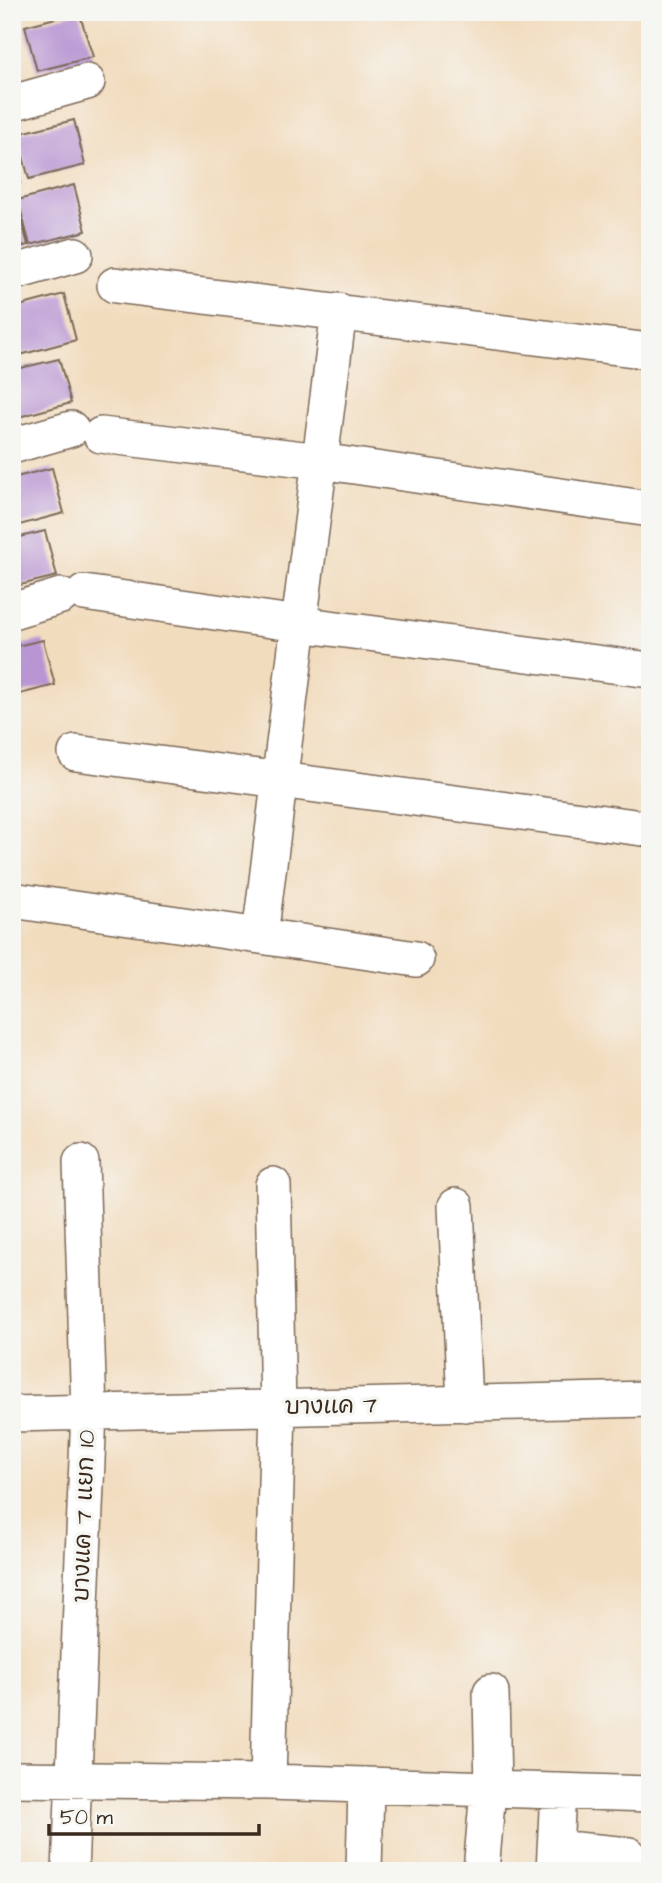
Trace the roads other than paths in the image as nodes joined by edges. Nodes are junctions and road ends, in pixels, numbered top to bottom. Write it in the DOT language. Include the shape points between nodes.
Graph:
graph roads {
  1 [pos="87,82"];
  2 [pos="12,103"];
  3 [pos="75,256"];
  4 [pos="12,273"];
  5 [pos="115,285"];
  6 [pos="339,312"];
  7 [pos="650,351"];
  8 [pos="12,446"];
  9 [pos="320,461"];
  10 [pos="650,509"];
  11 [pos="12,611"];
  12 [pos="299,624"];
  13 [pos="650,670"];
  14 [pos="76,753"];
  15 [pos="278,780"];
  16 [pos="650,829"];
  17 [pos="12,900"];
  18 [pos="260,936"];
  19 [pos="416,959"];
  20 [pos="81,1162"];
  21 [pos="273,1185"];
  22 [pos="456,1206"];
  23 [pos="650,1399"];
  24 [pos="465,1404"];
  25 [pos="278,1407"];
  26 [pos="89,1412"];
  27 [pos="12,1414"];
  28 [pos="491,1692"];
  29 [pos="12,1779"];
  30 [pos="73,1780"];
  31 [pos="268,1782"];
  32 [pos="366,1785"];
  33 [pos="491,1789"];
  34 [pos="558,1791"];
  35 [pos="649,1794"];
  36 [pos="629,1855"];
  37 [pos="555,1859"];
  38 [pos="70,1871"];
  39 [pos="364,1871"];
  40 [pos="481,1871"];
  1 -- 2 [label="street"];
  3 -- 4 [label="street"];
  5 -- 6 [label="street"];
  6 -- 7 [label="street"];
  6 -- 9 [label="street"];
  8 -- 9 [label="street" via="86,432"];
  9 -- 10 [label="street"];
  9 -- 12 [label="street"];
  11 -- 12 [label="street" via="72,594"];
  12 -- 13 [label="street"];
  12 -- 15 [label="street"];
  14 -- 15 [label="street"];
  15 -- 16 [label="street"];
  15 -- 18 [label="street"];
  17 -- 18 [label="street"];
  18 -- 19 [label="street"];
  20 -- 26 [label="street, บางแค 7 แยก 10"];
  21 -- 25 [label="street"];
  22 -- 24 [label="street"];
  23 -- 24 [label="street, บางแค 7"];
  24 -- 25 [label="street, บางแค 7"];
  25 -- 26 [label="street, บางแค 7"];
  25 -- 31 [label="street"];
  26 -- 27 [label="street, บางแค 7"];
  26 -- 30 [label="street, บางแค 7 แยก 10"];
  28 -- 33 [label="street"];
  29 -- 30 [label="street"];
  30 -- 31 [label="street"];
  30 -- 38 [label="street, บางแค 7 แยก 10"];
  31 -- 32 [label="street"];
  32 -- 33 [label="street"];
  32 -- 39 [label="street"];
  33 -- 34 [label="street"];
  33 -- 40 [label="street"];
  34 -- 35 [label="street"];
  34 -- 37 [label="street"];
  36 -- 37 [label="street"];
}
